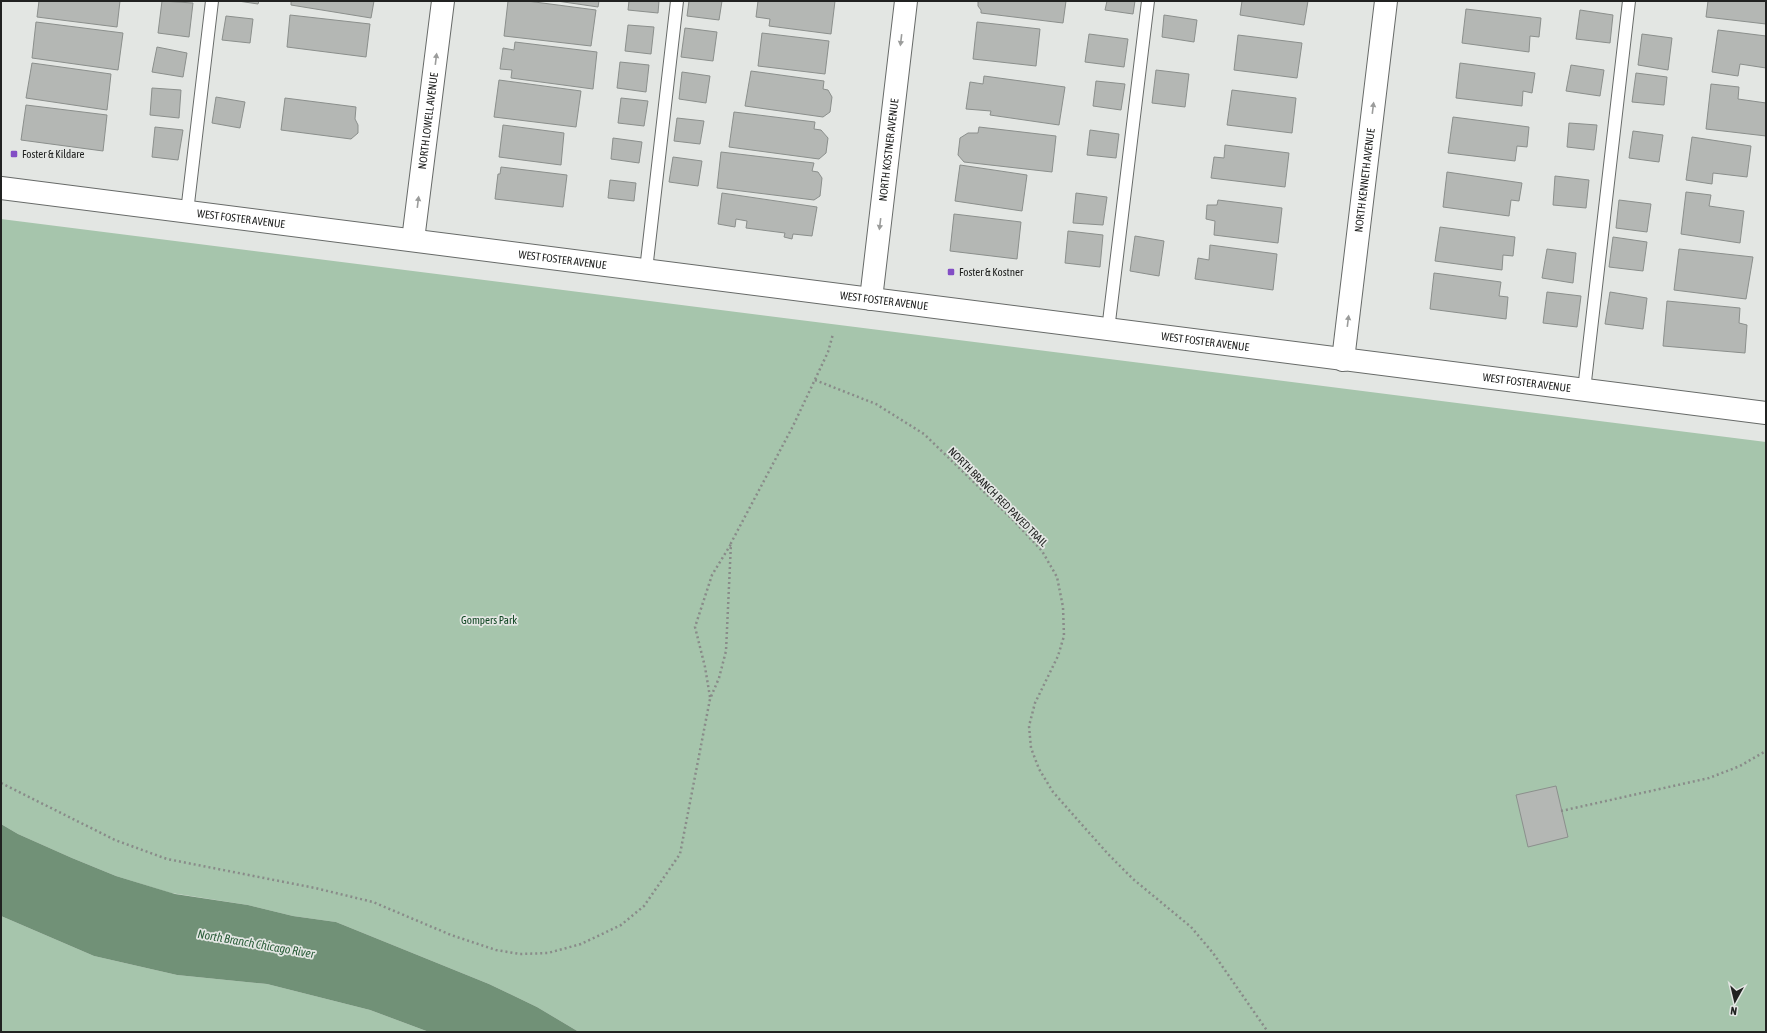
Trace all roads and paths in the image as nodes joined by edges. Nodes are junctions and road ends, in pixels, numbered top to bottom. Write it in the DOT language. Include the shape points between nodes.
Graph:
graph roads {
  1 [pos="212,1"];
  2 [pos="443,1"];
  3 [pos="677,1"];
  4 [pos="906,1"];
  5 [pos="1148,1"];
  6 [pos="1386,1"];
  7 [pos="1629,1"];
  8 [pos="1,188"];
  9 [pos="187,212"];
  10 [pos="413,240"];
  11 [pos="646,270"];
  12 [pos="871,299"];
  13 [pos="1108,330"];
  14 [pos="833,334"];
  15 [pos="1343,360"];
  16 [pos="815,380"];
  17 [pos="1584,390"];
  18 [pos="1766,413"];
  19 [pos="731,543"];
  20 [pos="710,699"];
  21 [pos="1766,751"];
  22 [pos="1,783"];
  23 [pos="1561,811"];
  24 [pos="1268,1032"];
  1 -- 9 [label="lane"];
  10 -- 2 [label="main road, NORTH LOWELL AVENUE, one-way"];
  3 -- 11 [label="lane"];
  4 -- 12 [label="main road, NORTH KOSTNER AVENUE, one-way"];
  5 -- 13 [label="lane"];
  15 -- 6 [label="main road, NORTH KENNETH AVENUE, one-way"];
  7 -- 17 [label="lane"];
  8 -- 9 [label="main road, WEST FOSTER AVENUE"];
  9 -- 10 [label="main road, WEST FOSTER AVENUE"];
  10 -- 11 [label="main road, WEST FOSTER AVENUE"];
  11 -- 12 [label="main road, WEST FOSTER AVENUE"];
  12 -- 13 [label="main road, WEST FOSTER AVENUE"];
  13 -- 15 [label="main road, WEST FOSTER AVENUE"];
  14 -- 16 [label="path"];
  15 -- 17 [label="main road, WEST FOSTER AVENUE"];
  16 -- 19 [label="path"];
  16 -- 24 [label="path, NORTH BRANCH RED PAVED TRAIL" via="876,404 924,434 1042,551 1057,577 1063,607 1064,636 1058,656 1035,703 1029,726 1031,748 1039,769 1053,792 1108,854 1133,879 1191,927 1213,953"];
  17 -- 18 [label="main road, WEST FOSTER AVENUE"];
  19 -- 20 [label="path" via="726,651"];
  19 -- 20 [label="path" via="712,575 695,627"];
  20 -- 22 [label="path" via="680,854 644,906 621,925 581,944 548,953 520,954 496,950 451,935 374,902 166,859 114,840"];
  21 -- 23 [label="path" via="1740,766 1709,778"];
}
